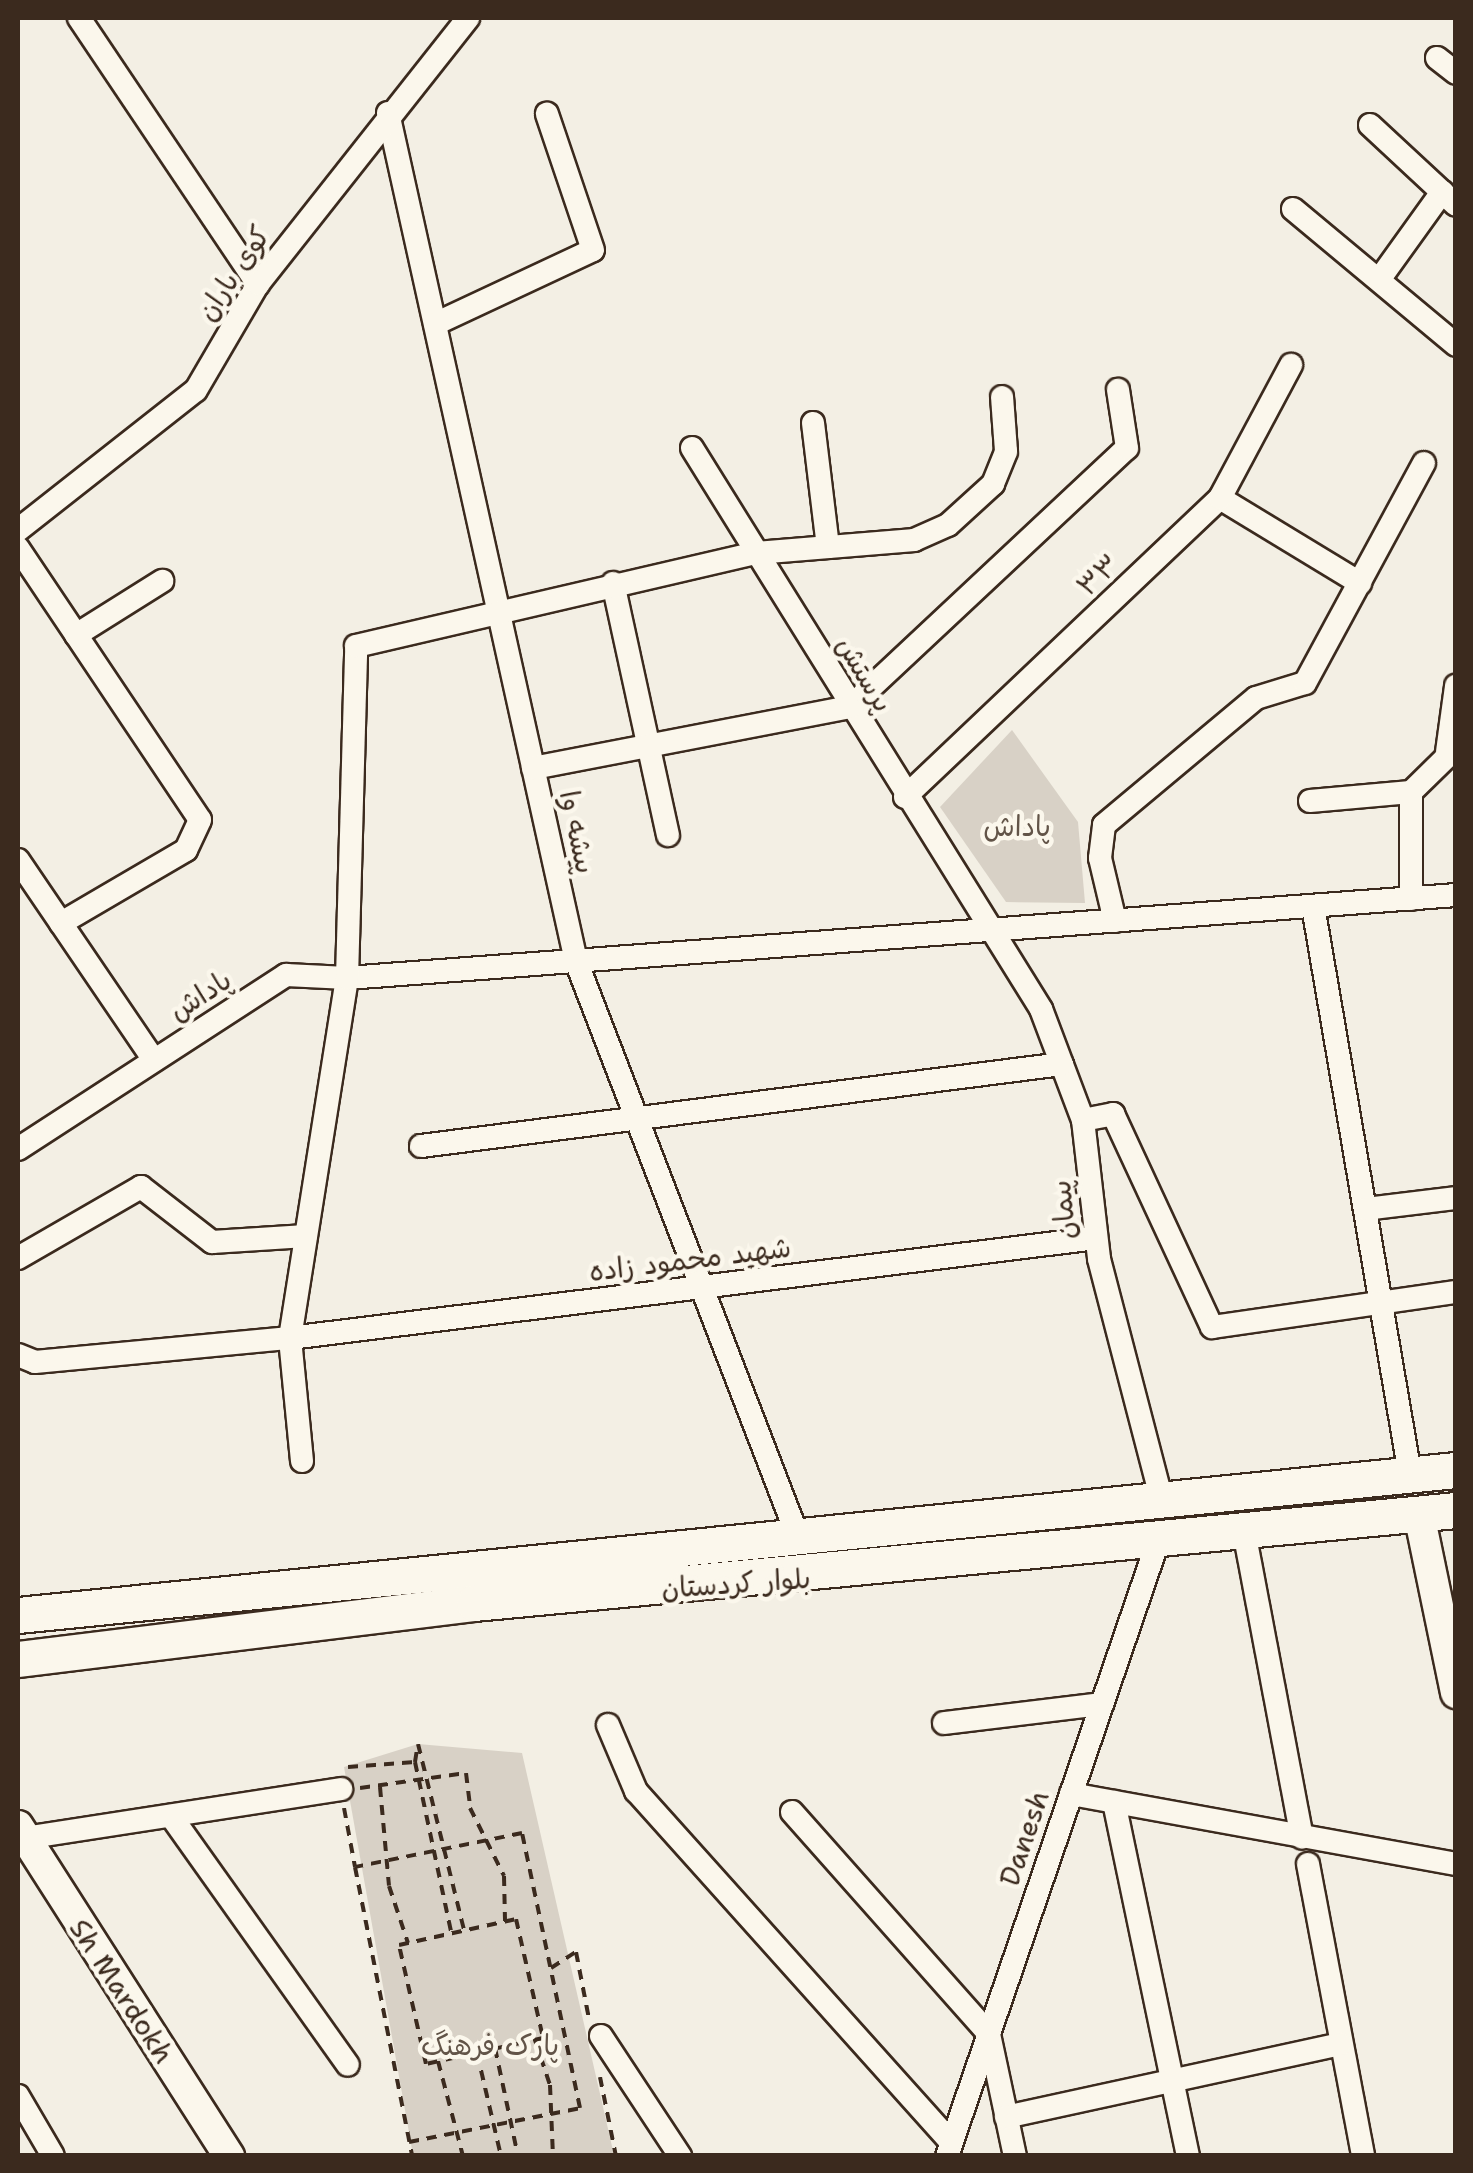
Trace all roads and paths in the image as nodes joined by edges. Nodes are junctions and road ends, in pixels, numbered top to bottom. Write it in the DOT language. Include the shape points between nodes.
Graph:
graph roads {
  1 [pos="79,18"];
  2 [pos="468,18"];
  3 [pos="388,114"];
  4 [pos="547,114"];
  5 [pos="1370,124"];
  6 [pos="1449,198"];
  7 [pos="1293,210"];
  8 [pos="1381,278"];
  9 [pos="258,284"];
  10 [pos="435,324"];
  11 [pos="1456,346"];
  12 [pos="1291,364"];
  13 [pos="1118,390"];
  14 [pos="1002,398"];
  15 [pos="813,423"];
  16 [pos="692,448"];
  17 [pos="1424,463"];
  18 [pos="1220,498"];
  19 [pos="18,530"];
  20 [pos="828,546"];
  21 [pos="18,548"];
  22 [pos="756,553"];
  23 [pos="162,581"];
  24 [pos="613,583"];
  25 [pos="1360,584"];
  26 [pos="498,606"];
  27 [pos="76,635"];
  28 [pos="1456,686"];
  29 [pos="850,707"];
  30 [pos="647,746"];
  31 [pos="1451,750"];
  32 [pos="533,768"];
  33 [pos="1411,792"];
  34 [pos="905,796"];
  35 [pos="1310,800"];
  36 [pos="668,835"];
  37 [pos="18,860"];
  38 [pos="25,886"];
  39 [pos="1456,895"];
  40 [pos="1411,898"];
  41 [pos="1314,906"];
  42 [pos="1115,921"];
  43 [pos="60,923"];
  44 [pos="987,930"];
  45 [pos="576,961"];
  46 [pos="348,978"];
  47 [pos="154,1060"];
  48 [pos="1062,1064"];
  49 [pos="638,1120"];
  50 [pos="1083,1120"];
  51 [pos="421,1146"];
  52 [pos="18,1149"];
  53 [pos="1456,1198"];
  54 [pos="1365,1209"];
  55 [pos="306,1236"];
  56 [pos="1096,1238"];
  57 [pos="18,1258"];
  58 [pos="702,1288"];
  59 [pos="1456,1292"];
  60 [pos="1381,1302"];
  61 [pos="290,1338"];
  62 [pos="18,1355"];
  63 [pos="302,1462"];
  64 [pos="1456,1470"];
  65 [pos="1410,1474"];
  66 [pos="1162,1500"];
  67 [pos="1456,1510"];
  68 [pos="1419,1514"];
  69 [pos="1244,1531"];
  70 [pos="798,1537"];
  71 [pos="1158,1541"];
  72 [pos="18,1595"];
  73 [pos="96,1605"];
  74 [pos="18,1615"];
  75 [pos="18,1659"];
  76 [pos="1456,1692"];
  77 [pos="1102,1704"];
  78 [pos="944,1722"];
  79 [pos="608,1725"];
  80 [pos="415,1762"];
  81 [pos="427,1776"];
  82 [pos="416,1777"];
  83 [pos="380,1786"];
  84 [pos="341,1789"];
  85 [pos="1072,1794"];
  86 [pos="1114,1802"];
  87 [pos="792,1812"];
  88 [pos="170,1816"];
  89 [pos="21,1832"];
  90 [pos="1302,1838"];
  91 [pos="486,1840"];
  92 [pos="446,1849"];
  93 [pos="432,1852"];
  94 [pos="388,1860"];
  95 [pos="1308,1864"];
  96 [pos="1456,1864"];
  97 [pos="355,1867"];
  98 [pos="505,1921"];
  99 [pos="464,1930"];
  100 [pos="452,1933"];
  101 [pos="408,1943"];
  102 [pos="988,2034"];
  103 [pos="601,2036"];
  104 [pos="535,2040"];
  105 [pos="1340,2044"];
  106 [pos="495,2048"];
  107 [pos="476,2052"];
  108 [pos="438,2061"];
  109 [pos="348,2065"];
  110 [pos="1175,2080"];
  111 [pos="18,2096"];
  112 [pos="548,2114"];
  113 [pos="1006,2117"];
  114 [pos="510,2122"];
  115 [pos="494,2126"];
  116 [pos="455,2133"];
  117 [pos="409,2142"];
  118 [pos="949,2149"];
  119 [pos="53,2156"];
  120 [pos="229,2156"];
  121 [pos="412,2156"];
  122 [pos="463,2156"];
  123 [pos="500,2156"];
  124 [pos="518,2156"];
  125 [pos="553,2156"];
  126 [pos="680,2156"];
  127 [pos="1015,2156"];
  128 [pos="1188,2156"];
  129 [pos="1363,2156"];
  1 -- 9 [label="street"];
  2 -- 3 [label="street, کوی باران"];
  3 -- 9 [label="street, کوی باران"];
  3 -- 10 [label="street, پیشه وا"];
  4 -- 10 [label="street" via="593,250"];
  5 -- 6 [label="street"];
  6 -- 8 [label="street"];
  7 -- 8 [label="street"];
  8 -- 11 [label="street"];
  9 -- 19 [label="street, کوی باران" via="196,390 166,421"];
  10 -- 26 [label="street, پیشه وا"];
  12 -- 18 [label="street, ۳۳"];
  13 -- 29 [label="street" via="1126,448"];
  14 -- 20 [label="street" via="1006,451 974,506 914,540"];
  15 -- 20 [label="street"];
  16 -- 22 [label="street, پرستش"];
  17 -- 25 [label="street"];
  18 -- 25 [label="street"];
  18 -- 34 [label="street, ۳۳"];
  20 -- 22 [label="street"];
  21 -- 27 [label="street"];
  22 -- 24 [label="street"];
  22 -- 29 [label="street, پرستش"];
  23 -- 27 [label="street"];
  24 -- 26 [label="street"];
  24 -- 30 [label="street"];
  25 -- 42 [label="street" via="1305,683 1256,698 1104,825 1100,858"];
  26 -- 32 [label="street, پیشه وا"];
  26 -- 46 [label="street" via="356,646"];
  27 -- 43 [label="street" via="200,820 186,850"];
  28 -- 31 [label="street"];
  29 -- 30 [label="street"];
  29 -- 34 [label="street, پرستش"];
  30 -- 32 [label="street"];
  30 -- 36 [label="street"];
  31 -- 33 [label="street"];
  32 -- 45 [label="street, پیشه وا"];
  33 -- 35 [label="street"];
  33 -- 40 [label="street"];
  34 -- 44 [label="street, پرستش"];
  37 -- 38 [label="street"];
  38 -- 43 [label="street"];
  39 -- 40 [label="street, پاداش"];
  40 -- 41 [label="street, پاداش"];
  41 -- 42 [label="street, پاداش"];
  41 -- 54 [label="street"];
  42 -- 44 [label="street, پاداش"];
  43 -- 47 [label="street"];
  44 -- 45 [label="street, پاداش"];
  44 -- 48 [label="street, پیمان" via="1040,1009"];
  45 -- 46 [label="street, پاداش"];
  45 -- 49 [label="street, پیشه وا"];
  46 -- 47 [label="street, پاداش" via="286,976"];
  46 -- 55 [label="street"];
  47 -- 52 [label="street, پاداش"];
  48 -- 49 [label="street"];
  48 -- 50 [label="street, پیمان"];
  49 -- 51 [label="street"];
  49 -- 58 [label="street, پیشه وا"];
  50 -- 56 [label="street, پیمان"];
  50 -- 60 [label="street" via="1114,1114 1212,1326"];
  53 -- 54 [label="street"];
  54 -- 60 [label="street"];
  55 -- 57 [label="street" via="212,1242 141,1187"];
  55 -- 61 [label="street"];
  56 -- 58 [label="street, شهید محمود زاده"];
  56 -- 66 [label="street, پیمان"];
  58 -- 61 [label="street, شهید محمود زاده"];
  58 -- 70 [label="street, پیشه وا"];
  59 -- 60 [label="street"];
  60 -- 65 [label="street"];
  61 -- 62 [label="street, شهید محمود زاده" via="36,1362"];
  61 -- 63 [label="street"];
  64 -- 65 [label="main road, بلوار کردستان"];
  65 -- 66 [label="main road, بلوار کردستان"];
  66 -- 70 [label="main road, بلوار کردستان"];
  67 -- 68 [label="main road, بلوار کردستان"];
  68 -- 69 [label="main road, بلوار کردستان"];
  68 -- 76 [label="street"];
  69 -- 71 [label="main road, بلوار کردستان"];
  69 -- 90 [label="street"];
  70 -- 73 [label="main road, بلوار کردستان"];
  71 -- 75 [label="main road, بلوار کردستان" via="474,1603"];
  71 -- 77 [label="street, Danesh"];
  72 -- 73 [label="main road"];
  73 -- 74 [label="main road, بلوار کردستان"];
  77 -- 78 [label="street"];
  77 -- 85 [label="street, Danesh"];
  79 -- 118 [label="street" via="636,1791"];
  80 -- 81 [label="path" via="418,1744"];
  80 -- 82 [label="path"];
  80 -- 84 [label="path" via="344,1767"];
  81 -- 82 [label="path"];
  81 -- 91 [label="path" via="466,1773 470,1808"];
  81 -- 92 [label="path"];
  82 -- 83 [label="path"];
  82 -- 93 [label="path"];
  83 -- 84 [label="path"];
  83 -- 94 [label="path"];
  84 -- 88 [label="street"];
  84 -- 97 [label="path"];
  85 -- 86 [label="street"];
  85 -- 102 [label="street, Danesh"];
  86 -- 90 [label="street"];
  86 -- 110 [label="street"];
  87 -- 102 [label="street"];
  88 -- 89 [label="street"];
  88 -- 109 [label="street"];
  89 -- 120 [label="street, Sh Mardokh"];
  90 -- 96 [label="street"];
  91 -- 92 [label="path"];
  91 -- 98 [label="path" via="504,1876"];
  91 -- 112 [label="path" via="522,1833 580,2108"];
  92 -- 93 [label="path"];
  92 -- 99 [label="path"];
  93 -- 94 [label="path"];
  93 -- 100 [label="path"];
  94 -- 97 [label="path"];
  94 -- 101 [label="path"];
  95 -- 105 [label="street"];
  97 -- 117 [label="path"];
  98 -- 99 [label="path"];
  98 -- 104 [label="path" via="516,1918 543,2038"];
  99 -- 100 [label="path"];
  100 -- 101 [label="path"];
  101 -- 108 [label="path" via="399,1945 426,2064"];
  102 -- 113 [label="street"];
  102 -- 118 [label="street, Danesh"];
  103 -- 126 [label="street"];
  104 -- 106 [label="path"];
  104 -- 112 [label="path"];
  105 -- 110 [label="street"];
  105 -- 129 [label="street"];
  106 -- 107 [label="path"];
  106 -- 114 [label="path"];
  107 -- 108 [label="path"];
  107 -- 115 [label="path"];
  108 -- 116 [label="path"];
  110 -- 113 [label="street"];
  110 -- 128 [label="street"];
  111 -- 119 [label="street"];
  112 -- 114 [label="path"];
  112 -- 125 [label="path"];
  113 -- 127 [label="street"];
  114 -- 115 [label="path"];
  114 -- 124 [label="path"];
  115 -- 116 [label="path"];
  115 -- 123 [label="path"];
  116 -- 117 [label="path"];
  116 -- 122 [label="path"];
  117 -- 121 [label="path"];
}
